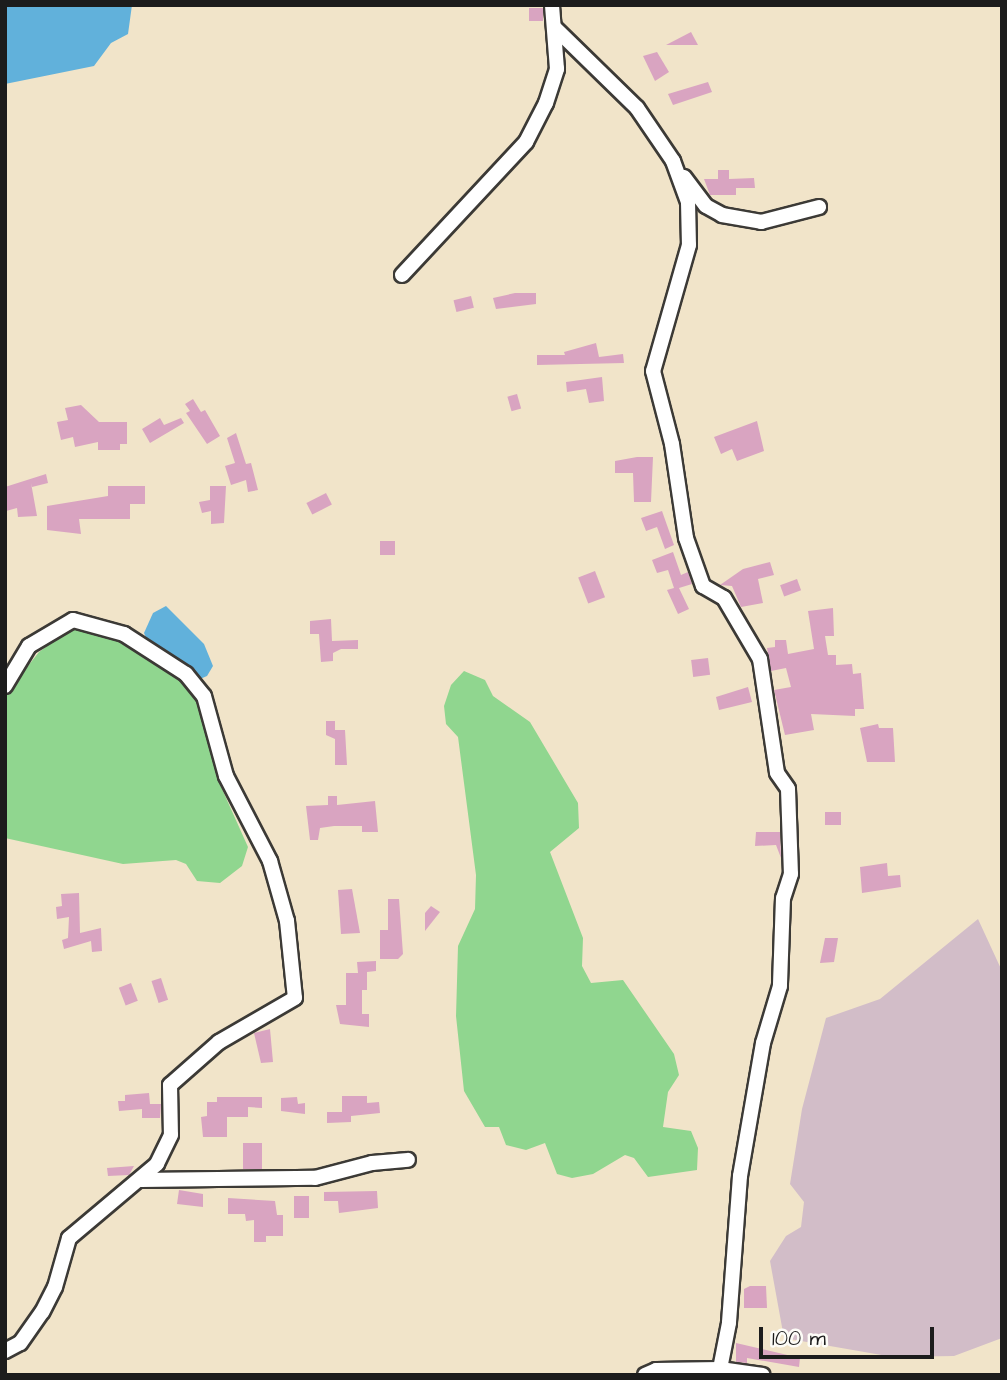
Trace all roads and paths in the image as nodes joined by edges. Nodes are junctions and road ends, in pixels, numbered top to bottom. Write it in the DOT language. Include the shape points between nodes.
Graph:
graph roads {
  1 [pos="552,5"];
  2 [pos="554,27"];
  3 [pos="673,161"];
  4 [pos="819,207"];
  5 [pos="402,275"];
  6 [pos="5,686"];
  7 [pos="408,1160"];
  8 [pos="141,1180"];
  9 [pos="5,1351"];
  10 [pos="720,1369"];
  11 [pos="645,1375"];
  12 [pos="763,1375"];
  1 -- 2 [label="street"];
  2 -- 3 [label="street" via="636,108"];
  2 -- 5 [label="street" via="556,69 546,103 526,142"];
  3 -- 4 [label="street" via="706,206 722,215 761,222"];
  3 -- 10 [label="street" via="688,202 689,245 653,370 672,444 686,538 703,586 723,598 760,659 777,773 788,789 791,874 783,898 780,986 763,1043 740,1176 729,1323"];
  6 -- 8 [label="street" via="29,646 73,620 124,634 173,664 204,696 226,776 277,884 287,921 295,998 219,1042 170,1085 171,1135 157,1164"];
  7 -- 8 [label="street" via="372,1163 315,1178"];
  8 -- 9 [label="street" via="69,1238 55,1287 41,1312 20,1343"];
  10 -- 11 [label="street" via="656,1370"];
  10 -- 12 [label="street"];
}
